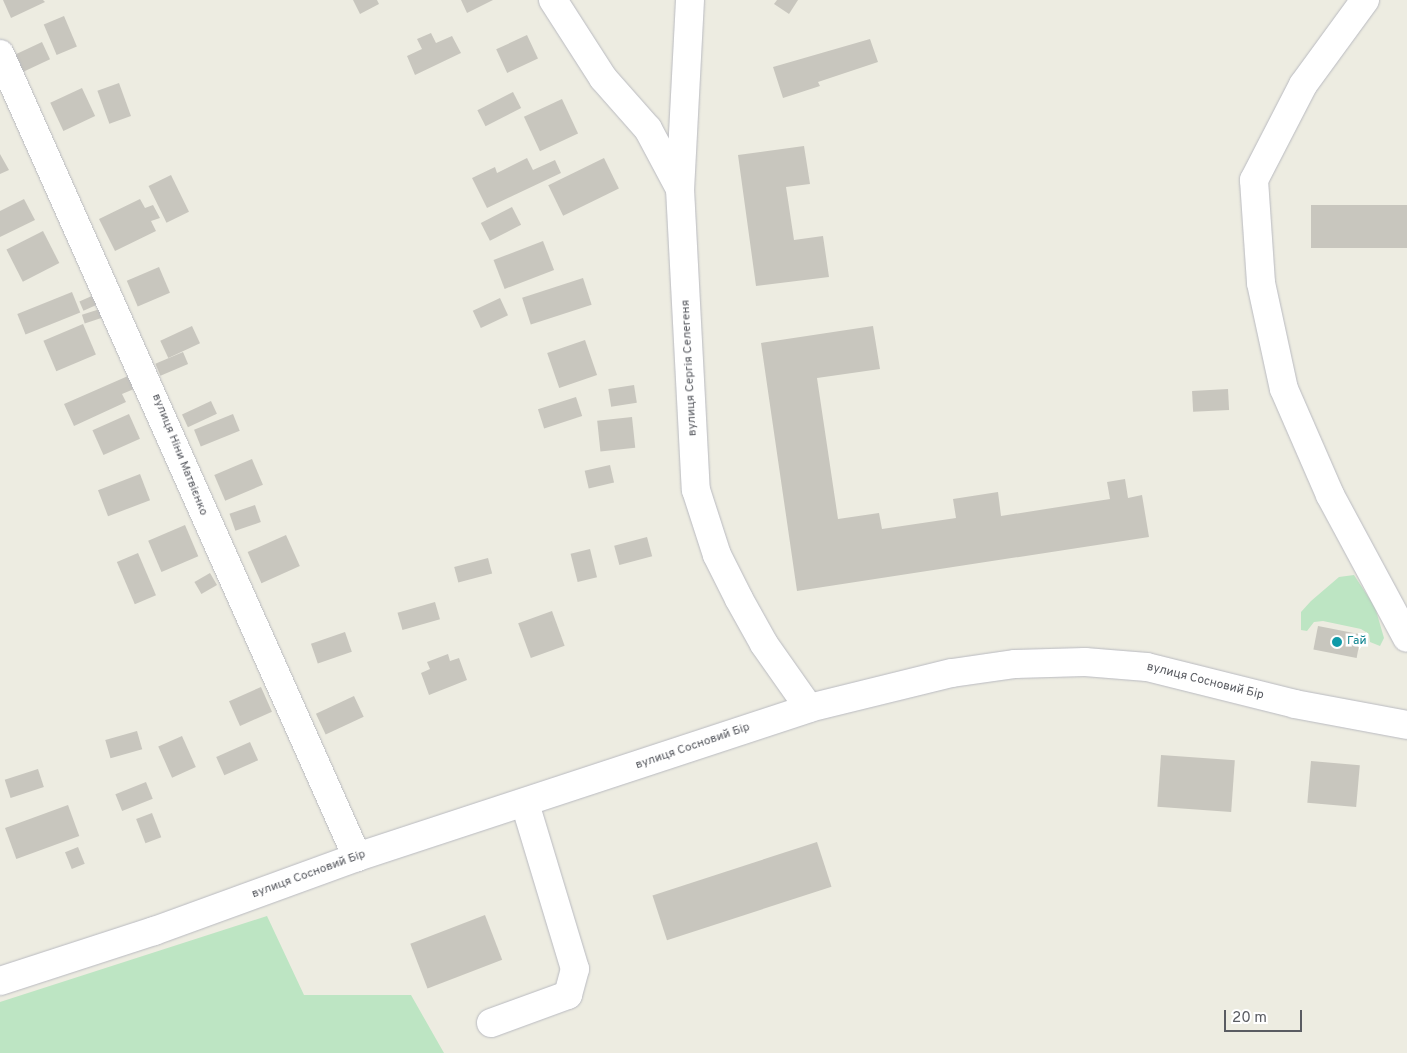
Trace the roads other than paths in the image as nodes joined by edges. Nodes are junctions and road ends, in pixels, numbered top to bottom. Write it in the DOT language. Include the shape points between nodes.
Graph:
graph roads {
  1 [pos="553,0"];
  2 [pos="690,0"];
  3 [pos="1365,0"];
  4 [pos="0,54"];
  5 [pos="680,189"];
  6 [pos="1407,638"];
  7 [pos="808,708"];
  8 [pos="1407,725"];
  9 [pos="525,803"];
  10 [pos="357,857"];
  11 [pos="0,982"];
  12 [pos="491,1023"];
  1 -- 5 [label="street" via="603,78 648,129"];
  2 -- 5 [label="street, вулиця Сергія Селегеня"];
  3 -- 6 [label="street" via="1303,85 1254,180 1261,283 1284,389 1330,495"];
  4 -- 10 [label="street, вулиця Ніни Матвієнко"];
  5 -- 7 [label="street, вулиця Сергія Селегеня" via="696,490 717,555 739,599 764,644"];
  7 -- 8 [label="street, вулиця Сосновий Бір" via="952,674 1015,664 1085,662 1147,667 1295,704"];
  7 -- 9 [label="street, вулиця Сосновий Бір"];
  9 -- 10 [label="street, вулиця Сосновий Бір"];
  9 -- 12 [label="street" via="575,970 568,995"];
  10 -- 11 [label="street, вулиця Сосновий Бір" via="154,931"];
}
